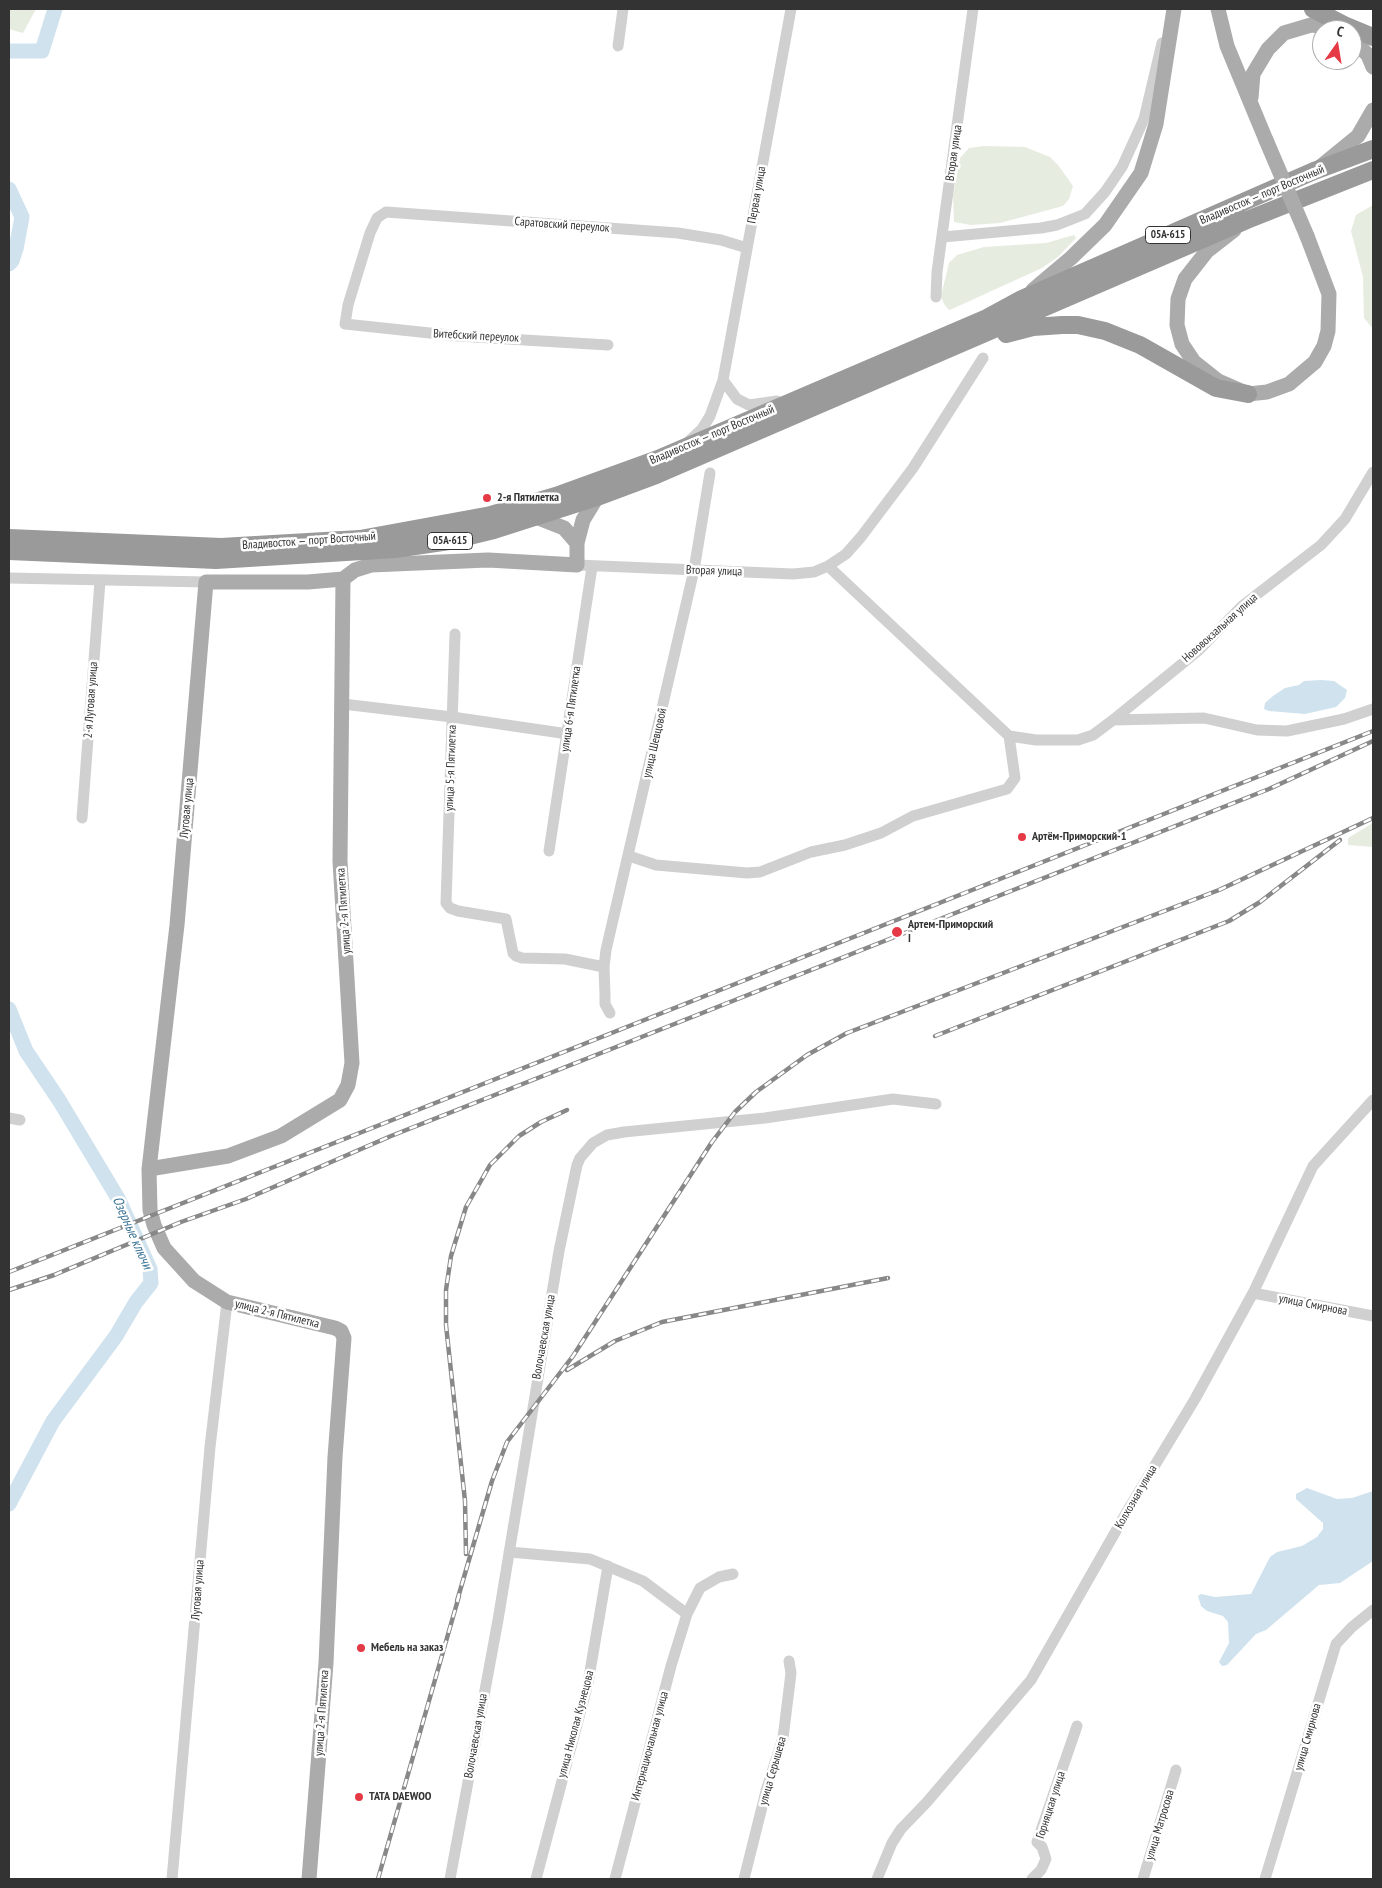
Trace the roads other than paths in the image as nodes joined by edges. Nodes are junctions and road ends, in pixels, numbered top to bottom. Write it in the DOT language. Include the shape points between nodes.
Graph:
graph roads {
  1 [pos="623,9"];
  2 [pos="791,9"];
  3 [pos="973,9"];
  4 [pos="1167,9"];
  5 [pos="1174,9"];
  6 [pos="1218,9"];
  7 [pos="1313,9"];
  8 [pos="1312,25"];
  9 [pos="1373,37"];
  10 [pos="618,46"];
  11 [pos="1362,49"];
  12 [pos="1373,67"];
  13 [pos="1250,102"];
  14 [pos="1373,110"];
  15 [pos="1373,149"];
  16 [pos="1373,170"];
  17 [pos="1314,172"];
  18 [pos="1247,220"];
  19 [pos="943,238"];
  20 [pos="747,248"];
  21 [pos="936,297"];
  22 [pos="1022,300"];
  23 [pos="344,324"];
  24 [pos="978,337"];
  25 [pos="608,345"];
  26 [pos="983,358"];
  27 [pos="723,380"];
  28 [pos="810,394"];
  29 [pos="1248,394"];
  30 [pos="682,447"];
  31 [pos="1373,472"];
  32 [pos="710,473"];
  33 [pos="597,497"];
  34 [pos="536,517"];
  35 [pos="9,538"];
  36 [pos="577,543"];
  37 [pos="9,551"];
  38 [pos="577,565"];
  39 [pos="828,566"];
  40 [pos="592,567"];
  41 [pos="694,570"];
  42 [pos="9,578"];
  43 [pos="343,579"];
  44 [pos="100,581"];
  45 [pos="206,582"];
  46 [pos="455,634"];
  47 [pos="343,704"];
  48 [pos="1373,709"];
  49 [pos="452,717"];
  50 [pos="1113,720"];
  51 [pos="568,734"];
  52 [pos="1009,736"];
  53 [pos="82,818"];
  54 [pos="549,851"];
  55 [pos="629,856"];
  56 [pos="604,967"];
  57 [pos="610,1013"];
  58 [pos="1373,1100"];
  59 [pos="936,1104"];
  60 [pos="149,1169"];
  61 [pos="1253,1293"];
  62 [pos="227,1302"];
  63 [pos="1373,1316"];
  64 [pos="509,1552"];
  65 [pos="608,1566"];
  66 [pos="733,1574"];
  67 [pos="1373,1610"];
  68 [pos="687,1614"];
  69 [pos="789,1661"];
  70 [pos="1077,1726"];
  71 [pos="1176,1770"];
  72 [pos="172,1879"];
  73 [pos="309,1879"];
  74 [pos="450,1879"];
  75 [pos="536,1879"];
  76 [pos="615,1879"];
  77 [pos="744,1879"];
  78 [pos="877,1879"];
  79 [pos="1032,1879"];
  80 [pos="1143,1879"];
  81 [pos="1265,1879"];
  1 -- 10 [label="street"];
  2 -- 20 [label="street, Первая улица"];
  3 -- 19 [label="street, Вторая улица"];
  4 -- 19 [label="street" via="1144,120 1122,166 1085,214 1057,226"];
  5 -- 22 [label="main road" via="1156,124 1140,173 1105,225"];
  6 -- 13 [label="main road" via="1227,46"];
  7 -- 9 [label="highway"];
  8 -- 13 [label="main road" via="1284,33 1268,50 1253,74"];
  11 -- 12 [label="main road"];
  13 -- 29 [label="main road, bridge" via="1329,294 1328,331 1315,362 1289,384"];
  14 -- 17 [label="main road" via="1358,136"];
  15 -- 17 [label="highway, Владивосток — порт Восточный / 05А-615"];
  16 -- 18 [label="highway, Владивосток — порт Восточный / 05А-615"];
  17 -- 22 [label="highway, Владивосток — порт Восточный / 05А-615"];
  18 -- 24 [label="highway, Владивосток — порт Восточный / 05А-615"];
  18 -- 29 [label="main road" via="1207,251 1185,280 1178,299 1177,325 1182,344 1194,362 1218,381"];
  19 -- 21 [label="street, Вторая улица"];
  20 -- 23 [label="street, Саратовский переулок" via="721,240 678,234 386,212 378,218 370,233"];
  20 -- 27 [label="street, Первая улица"];
  22 -- 28 [label="highway, Владивосток — порт Восточный / 05А-615"];
  23 -- 25 [label="street, Витебский переулок" via="458,336"];
  24 -- 29 [label="highway" via="1033,327 1078,325 1140,345 1216,388"];
  24 -- 33 [label="highway, Владивосток — порт Восточный / 05А-615" via="743,439"];
  26 -- 39 [label="street, Вторая улица" via="913,468 846,554"];
  27 -- 28 [label="street" via="737,399 749,406"];
  27 -- 30 [label="street, Первая улица" via="710,416 702,429"];
  28 -- 30 [label="highway, Владивосток — порт Восточный / 05А-615"];
  30 -- 35 [label="highway, Владивосток — порт Восточный / 05А-615" via="556,496 491,515 360,538 221,547"];
  31 -- 50 [label="street, Нововокзальная улица" via="1346,519 1321,545 1242,606 1199,650"];
  32 -- 41 [label="street, улица Шевцовой"];
  33 -- 34 [label="highway, Владивосток — порт Восточный / 05А-615"];
  33 -- 36 [label="main road" via="583,520"];
  34 -- 36 [label="main road" via="564,528"];
  34 -- 37 [label="highway, Владивосток — порт Восточный / 05А-615" via="449,541 346,553 216,560"];
  36 -- 38 [label="main road"];
  38 -- 40 [label="street, Вторая улица"];
  38 -- 43 [label="main road, Вторая улица" via="488,560 371,565 355,570"];
  39 -- 41 [label="street, Вторая улица" via="814,572 793,574"];
  39 -- 52 [label="street"];
  40 -- 41 [label="street, Вторая улица"];
  40 -- 51 [label="street, улица 6-я Пятилетка"];
  41 -- 55 [label="street, улица Шевцовой"];
  42 -- 44 [label="street"];
  43 -- 45 [label="main road"];
  43 -- 47 [label="main road, улица 2-я Пятилетка"];
  44 -- 45 [label="street"];
  44 -- 53 [label="street, 2-я Луговая улица"];
  45 -- 60 [label="main road, Луговая улица" via="177,925"];
  46 -- 49 [label="street, улица 5-я Пятилетка"];
  47 -- 49 [label="street"];
  47 -- 60 [label="main road, улица 2-я Пятилетка" via="340,861 352,1063 348,1085 340,1100 281,1136 228,1156"];
  48 -- 50 [label="street" via="1344,719 1287,731 1257,730 1204,718"];
  49 -- 51 [label="street"];
  49 -- 56 [label="street, улица 5-я Пятилетка" via="446,903 458,911 506,919 516,956 565,959"];
  50 -- 52 [label="street, Нововокзальная улица" via="1093,735 1078,740"];
  51 -- 54 [label="street, улица 6-я Пятилетка"];
  52 -- 55 [label="street" via="1015,778 1007,790 913,816 881,833 845,846 811,852 760,872 748,873 656,865"];
  55 -- 56 [label="street, улица Шевцовой"];
  56 -- 57 [label="street, улица Шевцовой" via="605,1004"];
  58 -- 61 [label="street, Колхозная улица" via="1313,1166"];
  59 -- 64 [label="street, Волочаевская улица" via="894,1099 765,1118 624,1132 607,1135 587,1150 577,1165 559,1251"];
  60 -- 62 [label="main road, улица 2-я Пятилетка" via="150,1210 164,1248 194,1281"];
  61 -- 63 [label="street, улица Смирнова"];
  61 -- 78 [label="street, Колхозная улица" via="1031,1680 901,1829"];
  62 -- 72 [label="street, Луговая улица" via="209,1456"];
  62 -- 73 [label="main road, улица 2-я Пятилетка" via="335,1328 344,1338 326,1663"];
  64 -- 65 [label="street" via="590,1559"];
  64 -- 74 [label="street, Волочаевская улица"];
  65 -- 68 [label="street" via="643,1581"];
  65 -- 75 [label="street, улица Николая Кузнецова" via="588,1683"];
  66 -- 68 [label="street, Интернациональная улица" via="707,1582 700,1588"];
  67 -- 81 [label="street, улица Смирнова" via="1336,1644"];
  68 -- 76 [label="street, Интернациональная улица"];
  69 -- 77 [label="street, улица Серышева" via="791,1673 783,1738"];
  70 -- 79 [label="street, Горняцкая улица" via="1037,1842 1046,1859"];
  71 -- 80 [label="street, улица Матросова"];
}
